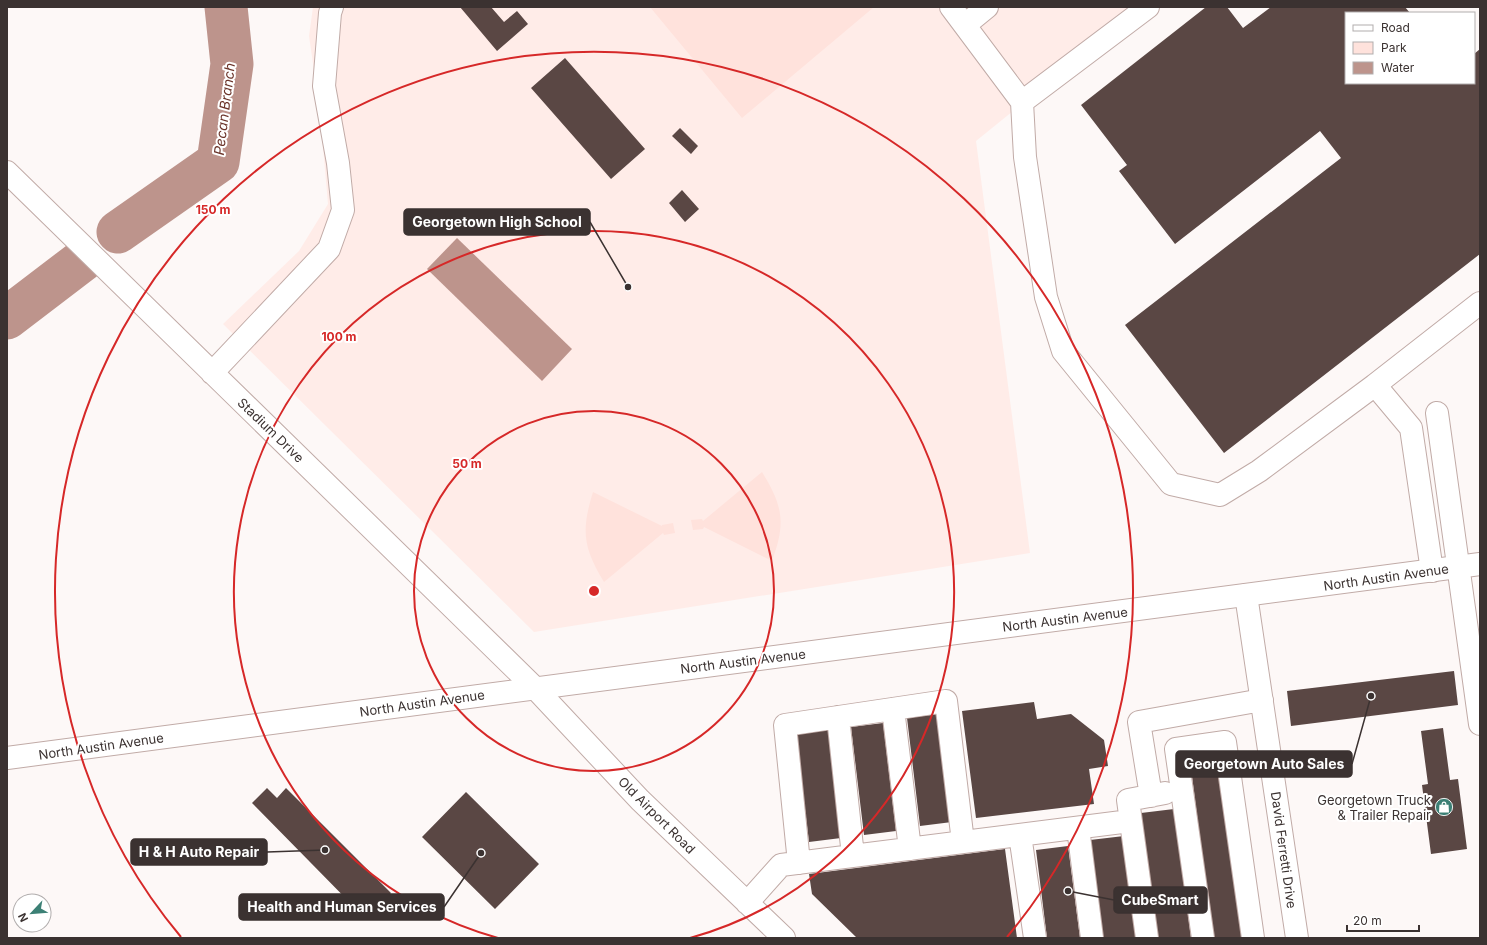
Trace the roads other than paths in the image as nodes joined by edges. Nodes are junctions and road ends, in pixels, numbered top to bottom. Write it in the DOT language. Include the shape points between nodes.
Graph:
graph roads {
  1 [pos="332,7"];
  2 [pos="951,7"];
  3 [pos="987,7"];
  4 [pos="1148,7"];
  5 [pos="965,25"];
  6 [pos="1022,102"];
  7 [pos="7,172"];
  8 [pos="1480,303"];
  9 [pos="212,373"];
  10 [pos="1375,385"];
  11 [pos="1437,413"];
  12 [pos="1480,564"];
  13 [pos="1458,567"];
  14 [pos="1432,571"];
  15 [pos="1246,595"];
  16 [pos="535,688"];
  17 [pos="1262,700"];
  18 [pos="893,709"];
  19 [pos="838,718"];
  20 [pos="1480,724"];
  21 [pos="7,758"];
  22 [pos="1182,790"];
  23 [pos="1151,796"];
  24 [pos="1130,821"];
  25 [pos="1078,828"];
  26 [pos="1020,835"];
  27 [pos="963,842"];
  28 [pos="910,849"];
  29 [pos="853,856"];
  30 [pos="799,863"];
  31 [pos="747,903"];
  32 [pos="784,938"];
  33 [pos="1035,938"];
  34 [pos="1092,938"];
  35 [pos="1147,938"];
  36 [pos="1203,938"];
  37 [pos="1253,938"];
  38 [pos="1296,938"];
  1 -- 9 [label="main road" via="324,86 338,163 343,210 329,249"];
  2 -- 5 [label="main road"];
  3 -- 5 [label="main road"];
  4 -- 6 [label="main road"];
  5 -- 6 [label="main road"];
  6 -- 10 [label="main road" via="1025,157 1046,297 1063,351 1170,484 1220,495 1260,471"];
  7 -- 9 [label="main road, Stadium Drive"];
  8 -- 10 [label="main road"];
  9 -- 16 [label="main road, Stadium Drive"];
  10 -- 14 [label="main road" via="1411,428"];
  11 -- 13 [label="main road"];
  12 -- 13 [label="main road, North Austin Avenue"];
  13 -- 14 [label="main road, North Austin Avenue"];
  13 -- 20 [label="main road"];
  14 -- 15 [label="main road, North Austin Avenue"];
  15 -- 16 [label="main road, North Austin Avenue"];
  15 -- 17 [label="main road, David Ferretti Drive"];
  16 -- 21 [label="main road, North Austin Avenue"];
  16 -- 31 [label="main road, Old Airport Road" via="640,800"];
  17 -- 23 [label="main road" via="1139,722"];
  17 -- 38 [label="main road, David Ferretti Drive"];
  18 -- 19 [label="main road"];
  18 -- 27 [label="main road" via="946,701"];
  18 -- 28 [label="main road"];
  19 -- 29 [label="main road"];
  19 -- 30 [label="main road" via="785,725"];
  22 -- 23 [label="main road"];
  22 -- 36 [label="main road"];
  22 -- 37 [label="main road" via="1176,749 1225,742"];
  23 -- 24 [label="main road" via="1128,800"];
  24 -- 25 [label="main road"];
  24 -- 35 [label="main road"];
  25 -- 26 [label="main road"];
  25 -- 34 [label="main road"];
  26 -- 27 [label="main road"];
  26 -- 33 [label="main road"];
  27 -- 28 [label="main road"];
  28 -- 29 [label="main road"];
  29 -- 30 [label="main road"];
  30 -- 31 [label="main road" via="781,865"];
  31 -- 32 [label="main road, Old Airport Road"];
}
